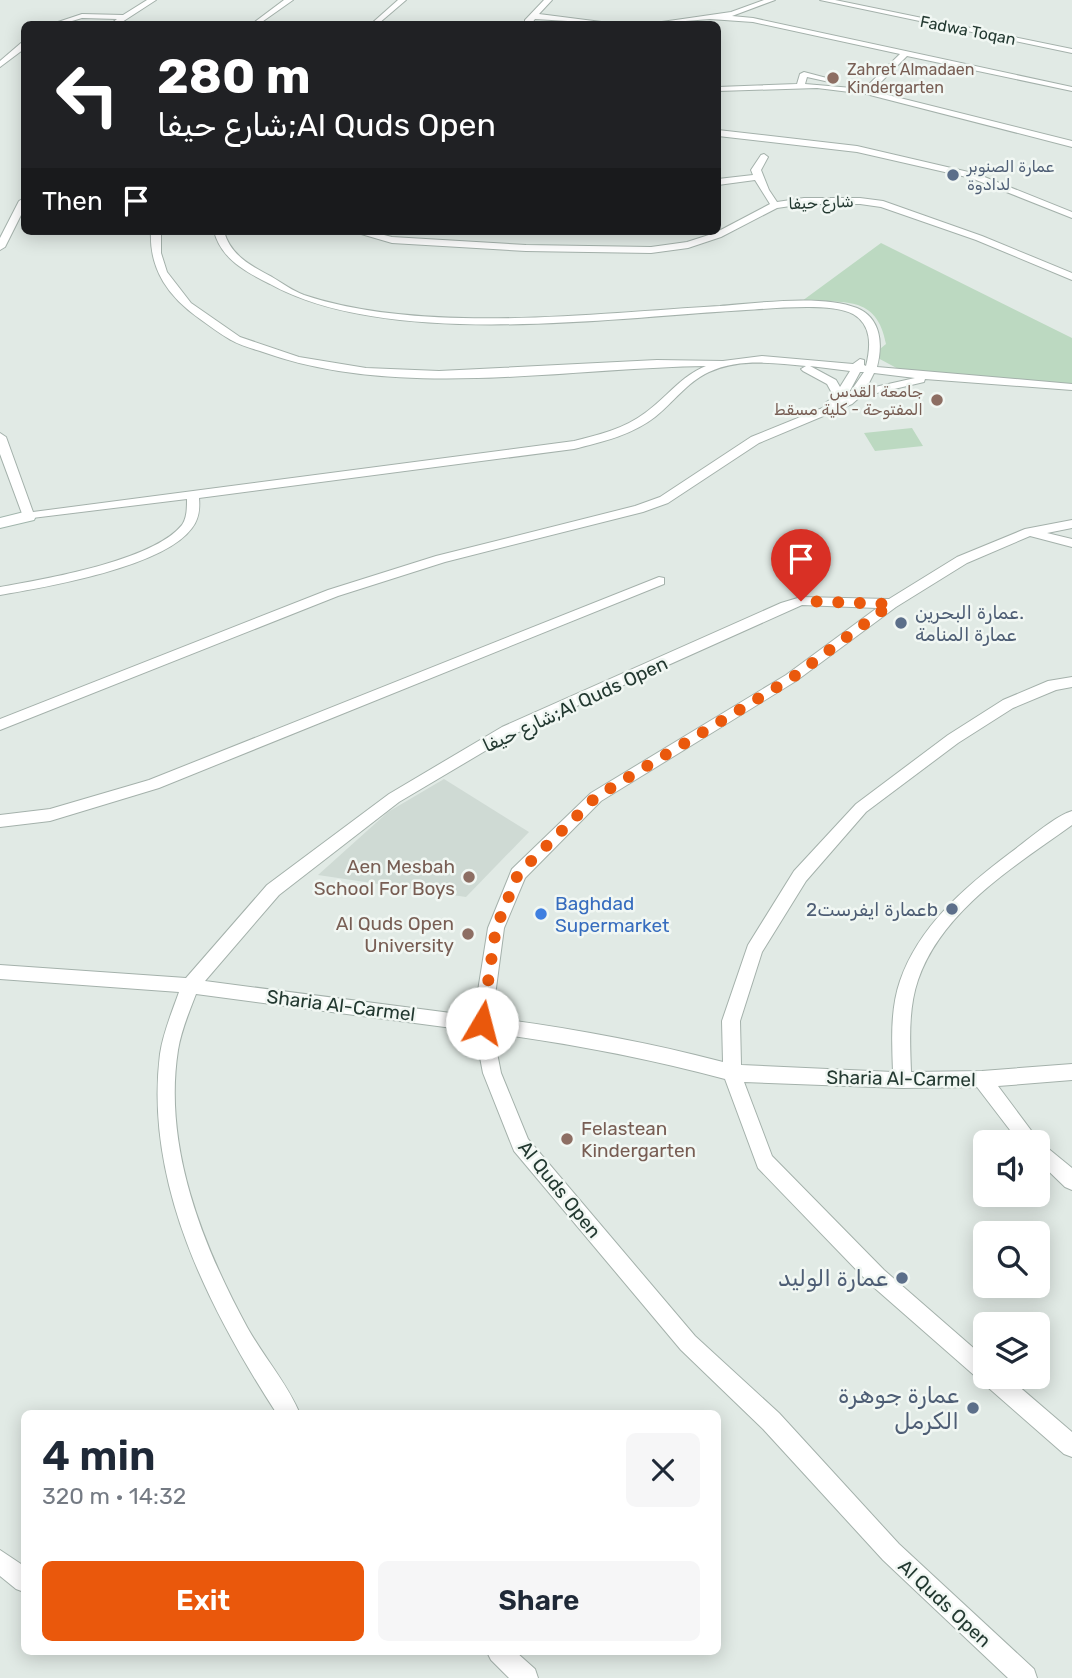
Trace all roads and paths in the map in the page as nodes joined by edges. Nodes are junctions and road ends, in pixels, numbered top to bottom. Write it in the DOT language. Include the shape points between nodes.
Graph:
graph roads {
  1 [pos="152,0"];
  2 [pos="289,0"];
  3 [pos="402,0"];
  4 [pos="548,0"];
  5 [pos="771,0"];
  6 [pos="824,0"];
  7 [pos="743,10"];
  8 [pos="533,16"];
  9 [pos="121,17"];
  10 [pos="711,17"];
  11 [pos="66,21"];
  12 [pos="117,21"];
  13 [pos="259,21"];
  14 [pos="378,21"];
  15 [pos="529,21"];
  16 [pos="583,21"];
  17 [pos="693,21"];
  18 [pos="763,23"];
  19 [pos="21,48"];
  20 [pos="1072,51"];
  21 [pos="904,55"];
  22 [pos="0,65"];
  23 [pos="875,83"];
  24 [pos="802,86"];
  25 [pos="721,89"];
  26 [pos="1072,89"];
  27 [pos="866,92"];
  28 [pos="721,133"];
  29 [pos="1072,144"];
  30 [pos="764,157"];
  31 [pos="759,177"];
  32 [pos="721,182"];
  33 [pos="775,205"];
  34 [pos="21,207"];
  35 [pos="1072,215"];
  36 [pos="721,233"];
  37 [pos="156,235"];
  38 [pos="220,235"];
  39 [pos="372,235"];
  40 [pos="718,235"];
  41 [pos="0,247"];
  42 [pos="1072,277"];
  43 [pos="870,352"];
  44 [pos="727,363"];
  45 [pos="819,364"];
  46 [pos="807,369"];
  47 [pos="862,372"];
  48 [pos="904,372"];
  49 [pos="920,380"];
  50 [pos="968,380"];
  51 [pos="685,385"];
  52 [pos="1072,387"];
  53 [pos="857,394"];
  54 [pos="840,398"];
  55 [pos="809,418"];
  56 [pos="0,437"];
  57 [pos="193,495"];
  58 [pos="28,516"];
  59 [pos="0,523"];
  60 [pos="1072,524"];
  61 [pos="1029,532"];
  62 [pos="1072,543"];
  63 [pos="659,581"];
  64 [pos="0,591"];
  65 [pos="891,604"];
  66 [pos="1072,682"];
  67 [pos="0,725"];
  68 [pos="1072,817"];
  69 [pos="0,821"];
  70 [pos="0,972"];
  71 [pos="190,986"];
  72 [pos="482,1023"];
  73 [pos="1072,1072"];
  74 [pos="732,1073"];
  75 [pos="982,1079"];
  76 [pos="902,1080"];
  77 [pos="1021,1130"];
  78 [pos="1050,1160"];
  79 [pos="1072,1181"];
  80 [pos="973,1361"];
  81 [pos="1005,1389"];
  82 [pos="286,1410"];
  83 [pos="1072,1446"];
  84 [pos="0,1561"];
  85 [pos="21,1578"];
  86 [pos="502,1655"];
  87 [pos="526,1678"];
  88 [pos="1025,1678"];
  1 -- 9 [label="street"];
  2 -- 13 [label="street"];
  3 -- 14 [label="street"];
  4 -- 8 [label="street"];
  5 -- 7 [label="street"];
  6 -- 20 [label="street, Fadwa Toqan"];
  7 -- 10 [label="street"];
  7 -- 18 [label="street"];
  8 -- 15 [label="street"];
  8 -- 16 [label="street"];
  9 -- 11 [label="street" via="82,16"];
  9 -- 12 [label="street"];
  10 -- 17 [label="street"];
  10 -- 18 [label="street"];
  18 -- 21 [label="street"];
  19 -- 22 [label="street"];
  21 -- 23 [label="street"];
  21 -- 26 [label="street"];
  23 -- 24 [label="street" via="837,82 808,74 801,76"];
  23 -- 27 [label="street"];
  24 -- 25 [label="street"];
  24 -- 27 [label="street"];
  27 -- 29 [label="street"];
  28 -- 35 [label="street" via="857,149 961,173"];
  30 -- 31 [label="street" via="756,170"];
  31 -- 32 [label="street"];
  31 -- 33 [label="street"];
  33 -- 36 [label="street, شارع حيفا"];
  33 -- 42 [label="street, شارع حيفا" via="804,201 883,204"];
  34 -- 41 [label="street"];
  37 -- 44 [label="street" via="157,266 168,287 186,304 233,337 288,358 338,369 407,374 661,361"];
  38 -- 43 [label="street" via="230,254 260,279 321,305 426,319 834,305 869,321 874,335"];
  39 -- 40 [label="street, شارع حيفا" via="526,248 651,250"];
  43 -- 45 [label="street"];
  43 -- 47 [label="street"];
  43 -- 48 [label="street" via="888,368"];
  44 -- 45 [label="street" via="771,359"];
  44 -- 51 [label="street" via="701,372"];
  45 -- 47 [label="street"];
  46 -- 47 [label="street"];
  46 -- 51 [label="street" via="732,369"];
  46 -- 54 [label="street" via="832,382"];
  47 -- 48 [label="street"];
  47 -- 49 [label="street"];
  47 -- 53 [label="street"];
  47 -- 54 [label="street"];
  48 -- 50 [label="street"];
  49 -- 50 [label="street"];
  49 -- 53 [label="street"];
  50 -- 52 [label="street"];
  51 -- 57 [label="street" via="640,422 611,436 574,445"];
  53 -- 55 [label="street"];
  54 -- 55 [label="street"];
  55 -- 67 [label="street" via="755,440 664,500 441,559 333,593"];
  56 -- 58 [label="street"];
  57 -- 58 [label="street"];
  57 -- 64 [label="street" via="194,512 185,529 163,544 111,566"];
  58 -- 59 [label="street"];
  60 -- 61 [label="street"];
  61 -- 62 [label="street"];
  61 -- 65 [label="street, Al Quds Open" via="962,560"];
  63 -- 69 [label="street" via="153,784 50,816"];
  65 -- 71 [label="street, شارع حيفا;Al Quds Open" via="801,601 507,731 394,799 272,890"];
  65 -- 72 [label="street, Al Quds Open" via="792,678 596,797 518,874 496,928"];
  66 -- 74 [label="street" via="1008,704 953,739 861,808 808,867 754,950 731,1021"];
  68 -- 76 [label="street" via="998,871 949,915 929,940 909,982 902,1014"];
  70 -- 71 [label="street"];
  71 -- 72 [label="street, Sharia Al-Carmel"];
  71 -- 82 [label="street" via="169,1052 166,1130 197,1248 251,1359"];
  72 -- 74 [label="street, Sharia Al-Carmel" via="658,1053"];
  72 -- 88 [label="street, Al Quds Open" via="492,1073 521,1145 688,1343 771,1421 891,1552"];
  73 -- 75 [label="street, Sharia Al-Carmel"];
  74 -- 76 [label="street, Sharia Al-Carmel"];
  74 -- 80 [label="street" via="765,1162 877,1277"];
  75 -- 76 [label="street, Sharia Al-Carmel"];
  75 -- 77 [label="street"];
  78 -- 79 [label="street"];
  81 -- 83 [label="street"];
  84 -- 85 [label="street"];
  86 -- 87 [label="street"];
}
